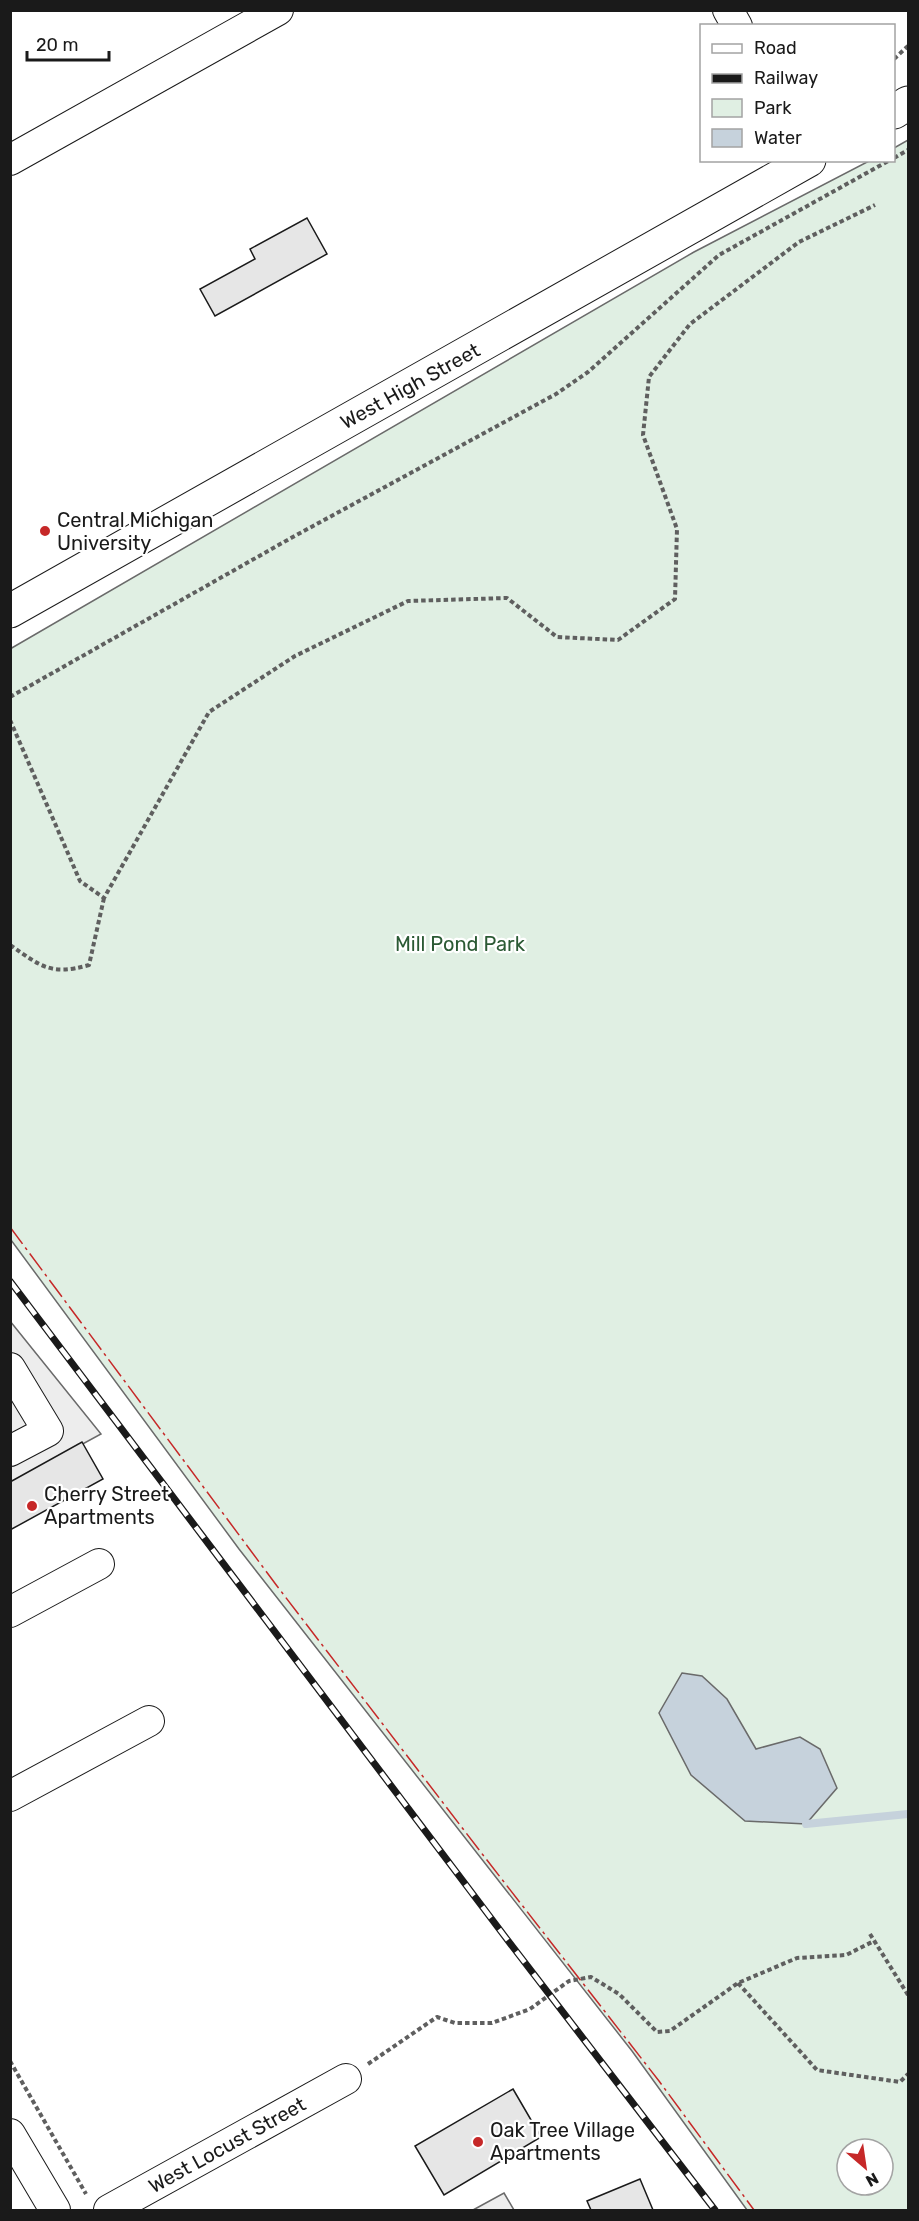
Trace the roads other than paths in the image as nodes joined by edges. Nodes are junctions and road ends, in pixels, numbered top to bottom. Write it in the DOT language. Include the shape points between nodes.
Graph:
graph roads {
  1 [pos="728,10"];
  2 [pos="260,15"];
  3 [pos="736,24"];
  4 [pos="909,103"];
  5 [pos="895,111"];
  6 [pos="10,160"];
  7 [pos="805,162"];
  8 [pos="10,611"];
  9 [pos="10,1368"];
  10 [pos="10,1451"];
  11 [pos="99,1564"];
  12 [pos="10,1612"];
  13 [pos="149,1721"];
  14 [pos="10,1796"];
  15 [pos="346,2079"];
  16 [pos="10,2134"];
  17 [pos="99,2206"];
  18 [pos="55,2211"];
  1 -- 3 [label="street"];
  2 -- 6 [label="street"];
  4 -- 5 [label="main road"];
  7 -- 8 [label="main road, West High Street"];
  9 -- 10 [label="street" via="48,1431"];
  11 -- 12 [label="street"];
  13 -- 14 [label="street"];
  15 -- 17 [label="street, West Locust Street"];
  16 -- 18 [label="street"];
}
